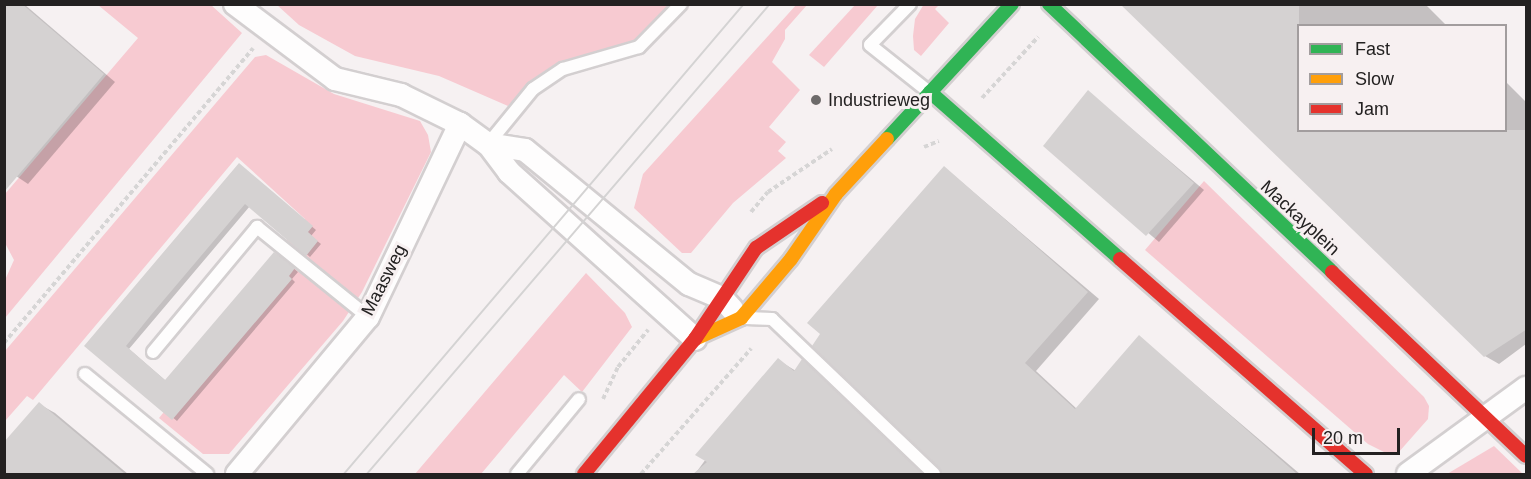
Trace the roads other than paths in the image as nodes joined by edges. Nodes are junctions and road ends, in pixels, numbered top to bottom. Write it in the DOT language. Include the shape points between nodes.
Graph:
graph roads {
  1 [pos="235,4"];
  2 [pos="681,4"];
  3 [pos="910,4"];
  4 [pos="1012,4"];
  5 [pos="1054,10"];
  6 [pos="930,92"];
  7 [pos="460,124"];
  8 [pos="488,144"];
  9 [pos="836,194"];
  10 [pos="722,298"];
  11 [pos="368,317"];
  12 [pos="741,318"];
  13 [pos="695,339"];
  14 [pos="153,352"];
  15 [pos="85,374"];
  16 [pos="1527,388"];
  17 [pos="579,399"];
  18 [pos="1485,417"];
  19 [pos="1527,456"];
  20 [pos="207,474"];
  21 [pos="237,474"];
  22 [pos="517,474"];
  23 [pos="585,474"];
  24 [pos="934,474"];
  25 [pos="1366,474"];
  26 [pos="1408,474"];
  1 -- 7 [label="street" via="335,79 401,95"];
  2 -- 8 [label="lane" via="639,47 563,69 533,89"];
  3 -- 6 [label="lane" via="870,45"];
  4 -- 6 [label="street"];
  5 -- 18 [label="street, Mackayplein"];
  6 -- 9 [label="street"];
  6 -- 25 [label="street"];
  7 -- 8 [label="street"];
  7 -- 11 [label="street, Maasweg"];
  8 -- 10 [label="street" via="525,150 689,285"];
  8 -- 13 [label="street" via="508,172 666,309"];
  9 -- 10 [label="street" via="761,243"];
  9 -- 12 [label="street" via="791,259"];
  10 -- 12 [label="street"];
  10 -- 13 [label="street"];
  11 -- 14 [label="lane" via="257,227"];
  11 -- 21 [label="street, Maasweg"];
  12 -- 13 [label="street"];
  12 -- 24 [label="lane" via="772,319"];
  13 -- 23 [label="street"];
  15 -- 20 [label="lane"];
  16 -- 18 [label="street"];
  17 -- 22 [label="lane"];
  18 -- 19 [label="street, Mackayplein"];
  18 -- 26 [label="street"];
}
